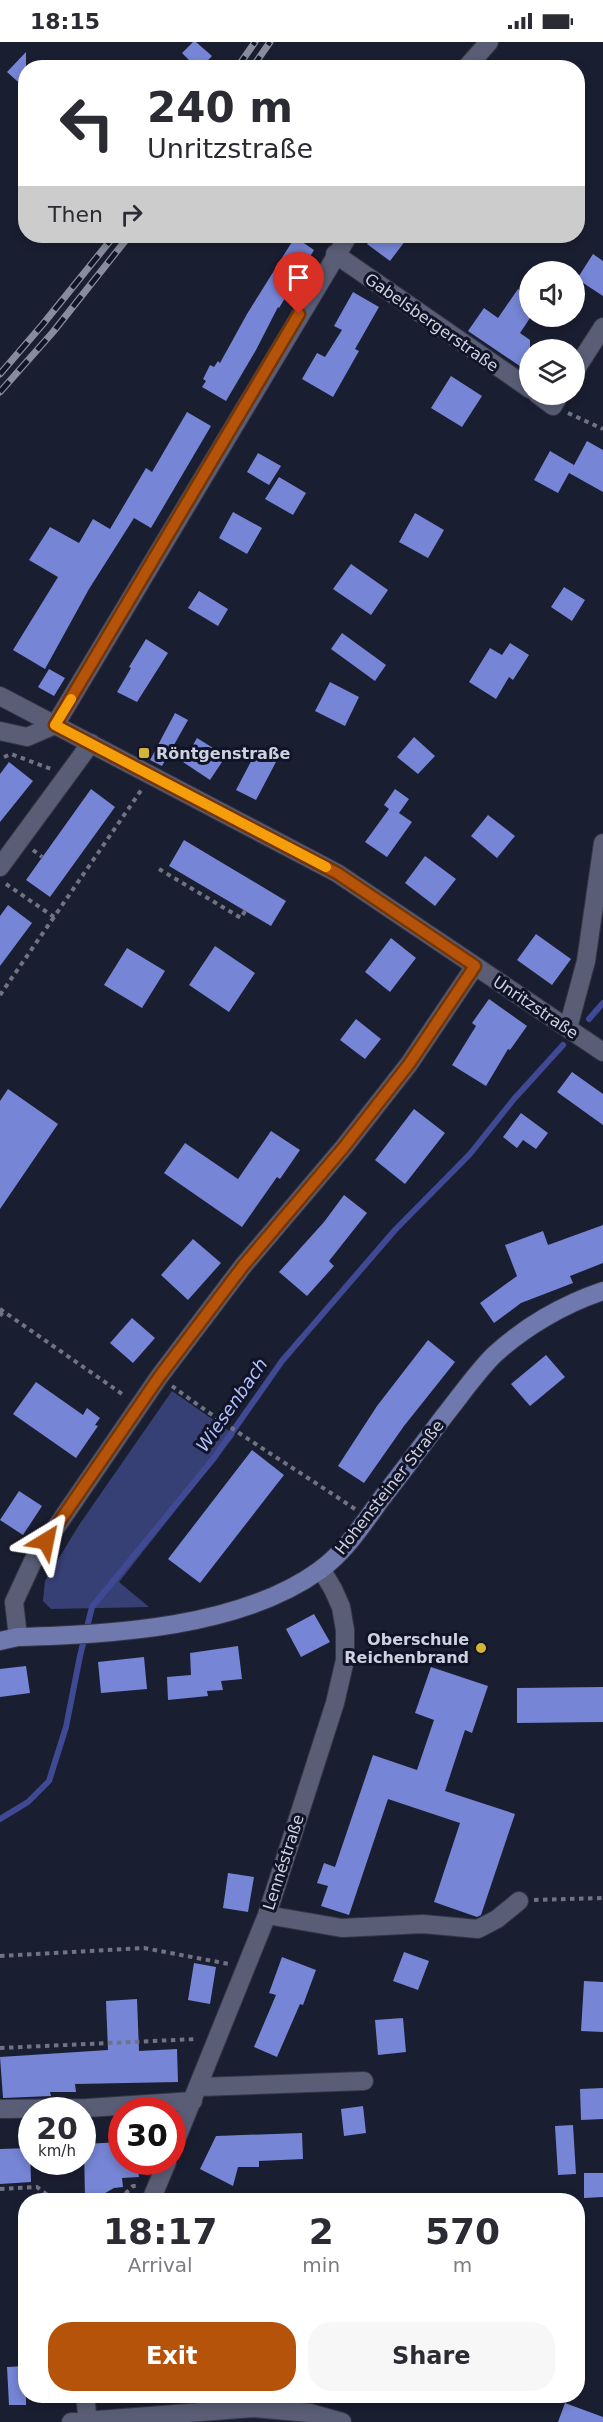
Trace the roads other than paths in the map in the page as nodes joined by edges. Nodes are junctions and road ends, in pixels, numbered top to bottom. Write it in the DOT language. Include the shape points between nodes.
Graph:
graph roads {
  1 [pos="489,42"];
  2 [pos="473,60"];
  3 [pos="343,243"];
  4 [pos="335,254"];
  5 [pos="603,327"];
  6 [pos="585,355"];
  7 [pos="519,382"];
  8 [pos="0,696"];
  9 [pos="55,725"];
  10 [pos="0,731"];
  11 [pos="92,743"];
  12 [pos="603,843"];
  13 [pos="0,867"];
  14 [pos="475,966"];
  15 [pos="568,1028"];
  16 [pos="603,1052"];
  17 [pos="603,1292"];
  18 [pos="321,1569"];
  19 [pos="18,1637"];
  20 [pos="0,1641"];
  21 [pos="519,1901"];
  22 [pos="267,1915"];
  23 [pos="364,2081"];
  24 [pos="196,2094"];
  25 [pos="0,2109"];
  26 [pos="186,2117"];
  27 [pos="162,2175"];
  28 [pos="154,2193"];
  29 [pos="84,2403"];
  30 [pos="79,2421"];
  31 [pos="342,2422"];
  1 -- 2 [label="street"];
  3 -- 4 [label="street"];
  4 -- 7 [label="street, Gabelsbergerstraße"];
  4 -- 9 [label="street"];
  5 -- 6 [label="street"];
  8 -- 9 [label="street, Unritzstraße"];
  9 -- 10 [label="street" via="27,737"];
  9 -- 11 [label="street, Unritzstraße"];
  11 -- 13 [label="street"];
  11 -- 14 [label="street, Unritzstraße" via="337,873"];
  12 -- 15 [label="street" via="586,961"];
  14 -- 15 [label="street, Unritzstraße"];
  14 -- 19 [label="street" via="409,1064 243,1266 159,1377 33,1561 14,1602"];
  15 -- 16 [label="street, Unritzstraße"];
  17 -- 18 [label="main road, Hohensteiner Straße" via="553,1313 494,1355 348,1545"];
  18 -- 19 [label="main road, Hohensteiner Straße" via="294,1586 215,1616 160,1627"];
  18 -- 22 [label="street, Lennéstraße" via="341,1607 345,1660 335,1703"];
  19 -- 20 [label="main road, Hohensteiner Straße"];
  21 -- 22 [label="street" via="478,1929 423,1924 342,1928"];
  22 -- 24 [label="street, Lennéstraße"];
  23 -- 24 [label="street"];
  24 -- 25 [label="street" via="87,2108"];
  24 -- 26 [label="street, Lennéstraße"];
  27 -- 28 [label="street"];
  29 -- 30 [label="street"];
  30 -- 31 [label="street" via="253,2408 310,2413"];
}
